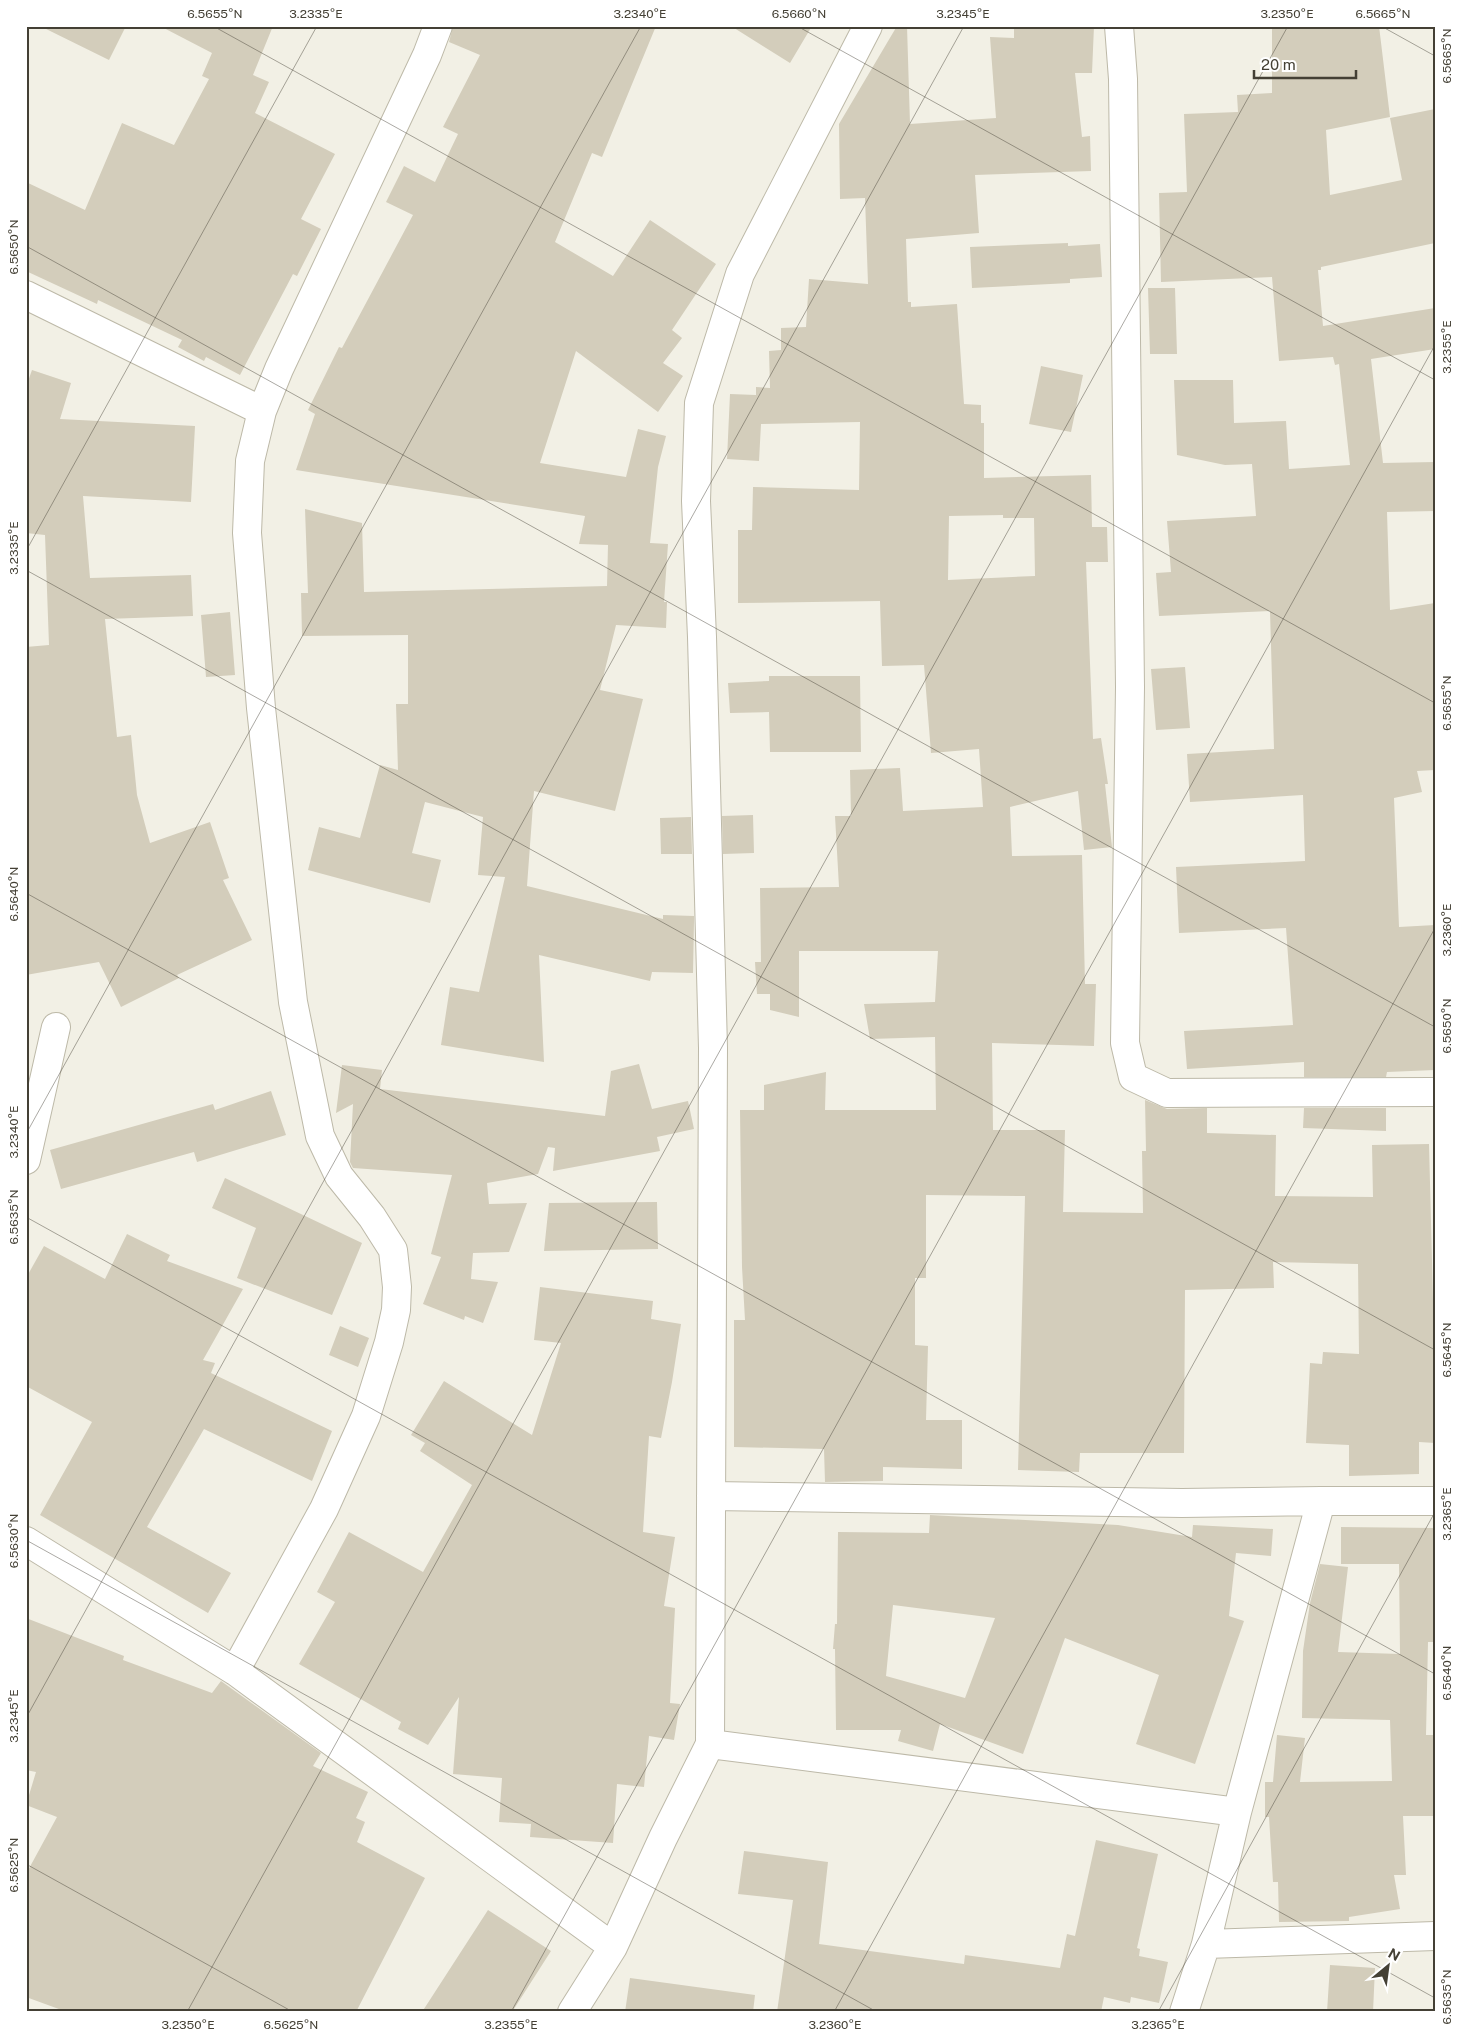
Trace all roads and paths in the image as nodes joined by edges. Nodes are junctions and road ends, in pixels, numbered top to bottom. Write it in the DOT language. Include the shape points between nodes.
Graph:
graph roads {
  1 [pos="438,26"];
  2 [pos="868,26"];
  3 [pos="1119,26"];
  4 [pos="26,295"];
  5 [pos="262,411"];
  6 [pos="56,1027"];
  7 [pos="1435,1092"];
  8 [pos="26,1160"];
  9 [pos="711,1496"];
  10 [pos="1435,1500"];
  11 [pos="1321,1502"];
  12 [pos="26,1541"];
  13 [pos="235,1671"];
  14 [pos="710,1744"];
  15 [pos="1237,1812"];
  16 [pos="1435,1936"];
  17 [pos="1206,1944"];
  18 [pos="613,1947"];
  19 [pos="572,2012"];
  20 [pos="1184,2012"];
  1 -- 5 [label="street"];
  2 -- 9 [label="street" via="740,274 700,403 696,501 713,1048"];
  3 -- 7 [label="street" via="1123,79 1130,687 1125,1043 1133,1077 1168,1093"];
  4 -- 5 [label="street"];
  5 -- 13 [label="street" via="250,461 247,533 261,708 293,1002 320,1136 339,1176 393,1250 397,1287 389,1342 366,1416 324,1510"];
  6 -- 8 [label="street"];
  9 -- 11 [label="street"];
  9 -- 14 [label="street"];
  10 -- 11 [label="street"];
  11 -- 15 [label="street"];
  12 -- 13 [label="street"];
  13 -- 18 [label="street"];
  14 -- 15 [label="street"];
  14 -- 18 [label="street"];
  15 -- 17 [label="street"];
  16 -- 17 [label="street"];
  17 -- 20 [label="street"];
  18 -- 19 [label="street"];
}
